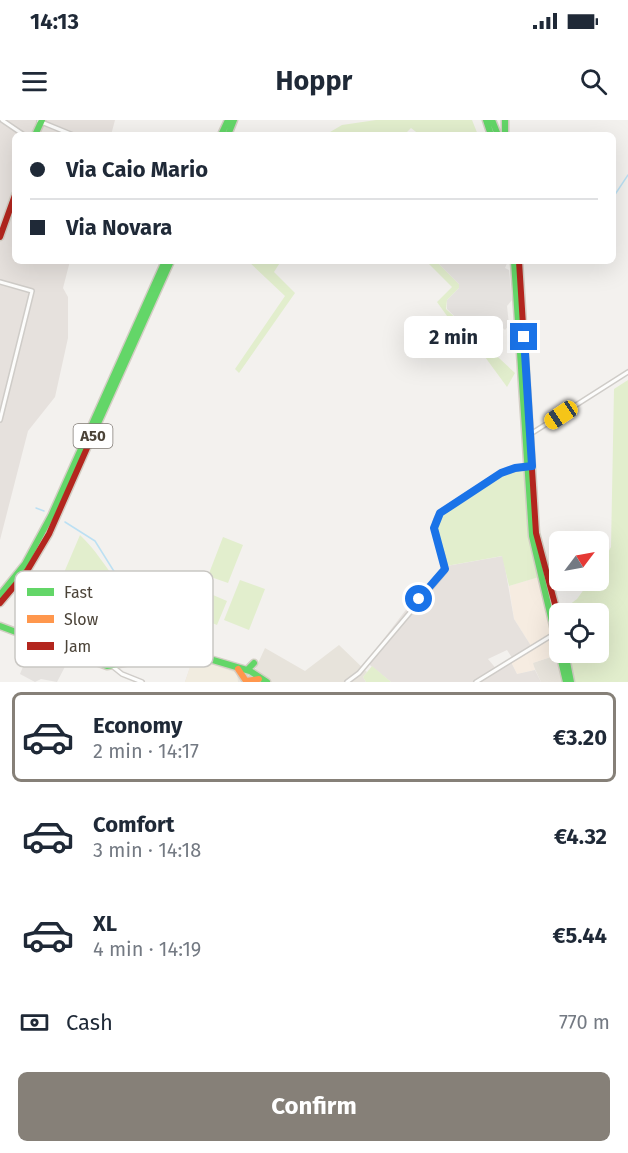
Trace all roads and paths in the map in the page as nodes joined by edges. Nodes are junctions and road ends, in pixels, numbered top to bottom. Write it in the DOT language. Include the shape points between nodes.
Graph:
graph roads {
  1 [pos="2,120"];
  2 [pos="40,122"];
  3 [pos="20,132"];
  4 [pos="65,132"];
  5 [pos="12,203"];
  6 [pos="0,235"];
  7 [pos="164,264"];
  8 [pos="170,264"];
  9 [pos="514,264"];
  10 [pos="519,264"];
  11 [pos="0,282"];
  12 [pos="628,372"];
  13 [pos="0,420"];
  14 [pos="527,436"];
  15 [pos="529,466"];
  16 [pos="19,571"];
  17 [pos="26,571"];
  18 [pos="15,576"];
  19 [pos="15,585"];
  20 [pos="0,595"];
  21 [pos="0,603"];
  22 [pos="549,603"];
  23 [pos="554,603"];
  24 [pos="0,626"];
  25 [pos="15,632"];
  26 [pos="549,638"];
  27 [pos="213,663"];
  28 [pos="563,663"];
  29 [pos="567,663"];
  30 [pos="113,667"];
  31 [pos="121,667"];
  32 [pos="117,668"];
  33 [pos="247,674"];
  34 [pos="265,681"];
  35 [pos="142,682"];
  36 [pos="347,682"];
  37 [pos="476,682"];
  38 [pos="566,682"];
  39 [pos="571,682"];
  1 -- 3 [label="street"];
  2 -- 4 [label="street"];
  5 -- 6 [label="main road"];
  7 -- 16 [label="main road, A50" via="51,516"];
  8 -- 17 [label="main road, A50" via="49,534"];
  9 -- 14 [label="main road"];
  10 -- 14 [label="main road"];
  11 -- 13 [label="street" via="32,291"];
  12 -- 14 [label="street"];
  14 -- 15 [label="main road"];
  15 -- 22 [label="main road" via="531,536"];
  15 -- 23 [label="main road" via="537,543"];
  15 -- 36 [label="street" via="501,473 440,513 434,528 445,571"];
  18 -- 20 [label="main road, A50"];
  19 -- 21 [label="main road, A50"];
  24 -- 25 [label="main road"];
  26 -- 37 [label="street"];
  27 -- 33 [label="main road"];
  28 -- 38 [label="main road"];
  29 -- 39 [label="main road"];
  30 -- 32 [label="main road"];
  31 -- 32 [label="main road"];
  32 -- 35 [label="street"];
  33 -- 34 [label="main road"];
}
